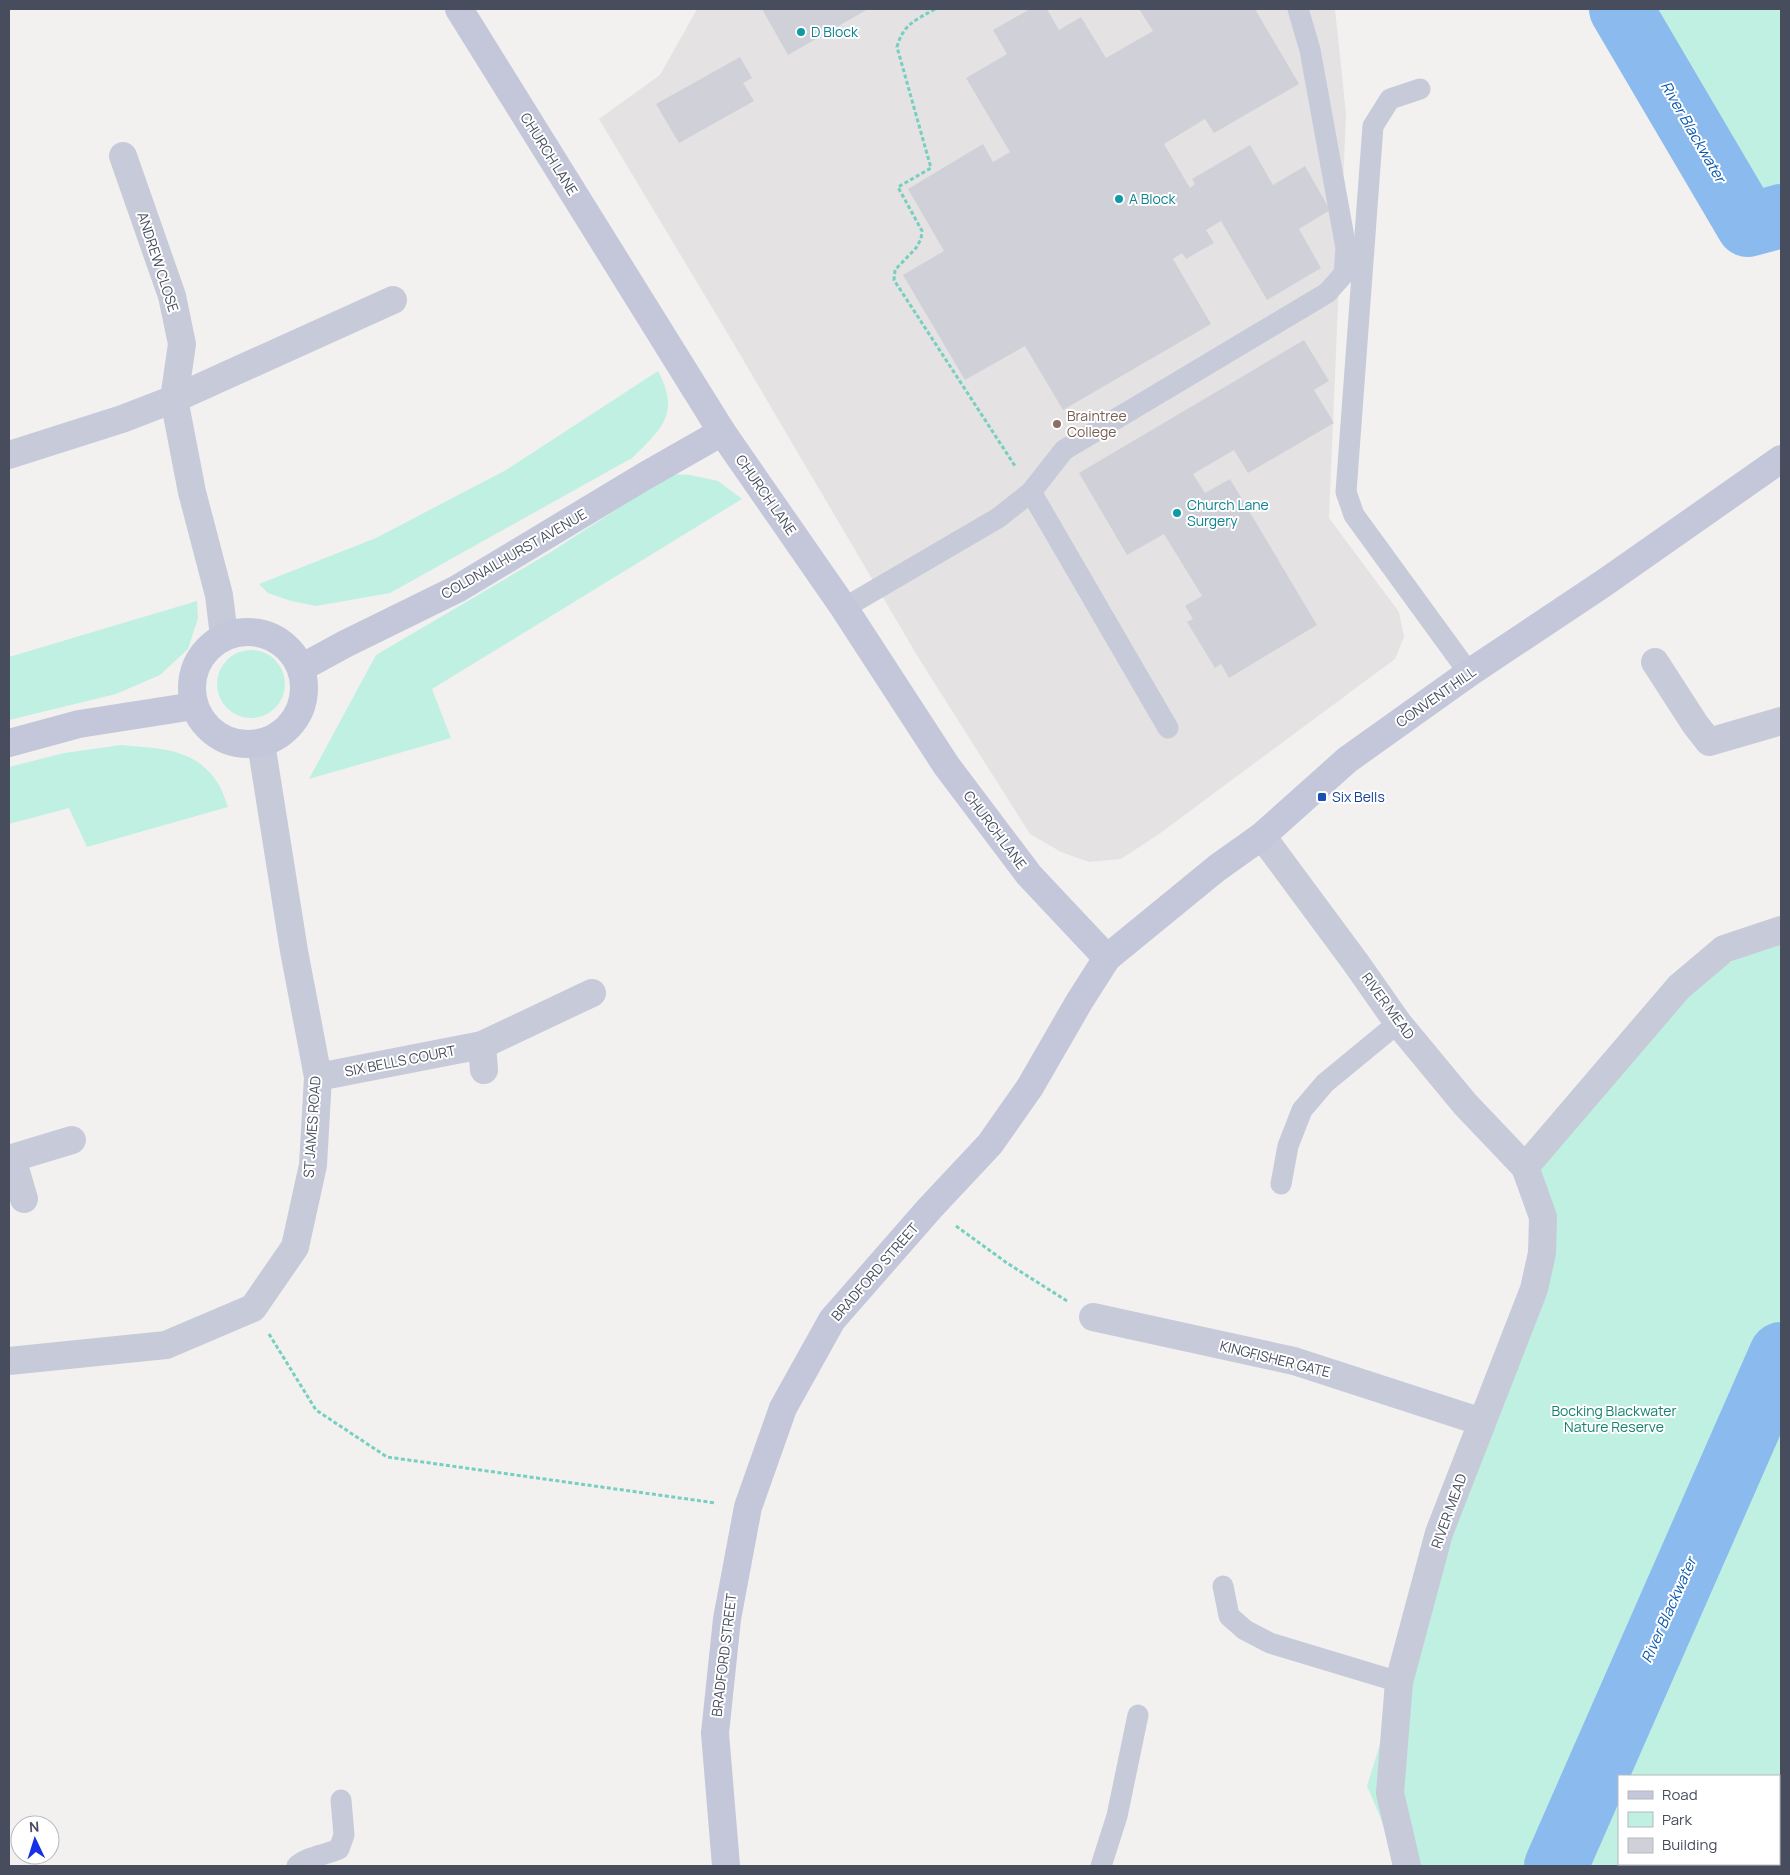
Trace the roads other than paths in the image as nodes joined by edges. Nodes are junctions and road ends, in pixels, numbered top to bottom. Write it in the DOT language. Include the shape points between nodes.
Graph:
graph roads {
  1 [pos="459,9"];
  2 [pos="1298,9"];
  3 [pos="1420,89"];
  4 [pos="122,156"];
  5 [pos="393,300"];
  6 [pos="174,399"];
  7 [pos="722,432"];
  8 [pos="9,455"];
  9 [pos="1781,459"];
  10 [pos="1032,492"];
  11 [pos="844,608"];
  12 [pos="224,636"];
  13 [pos="1655,662"];
  14 [pos="301,668"];
  15 [pos="1469,673"];
  16 [pos="194,706"];
  17 [pos="1781,721"];
  18 [pos="1168,728"];
  19 [pos="9,743"];
  20 [pos="261,743"];
  21 [pos="1262,836"];
  22 [pos="1781,930"];
  23 [pos="1108,958"];
  24 [pos="592,993"];
  25 [pos="1398,1023"];
  26 [pos="318,1076"];
  27 [pos="72,1140"];
  28 [pos="10,1159"];
  29 [pos="1525,1167"];
  30 [pos="1281,1184"];
  31 [pos="24,1199"];
  32 [pos="1093,1317"];
  33 [pos="9,1361"];
  34 [pos="1482,1422"];
  35 [pos="1223,1586"];
  36 [pos="1399,1682"];
  37 [pos="1138,1716"];
  38 [pos="341,1800"];
  39 [pos="297,1866"];
  40 [pos="726,1866"];
  41 [pos="1101,1866"];
  42 [pos="1407,1866"];
  1 -- 7 [label="street, CHURCH LANE"];
  2 -- 10 [label="lane" via="1310,50 1346,248 1344,274 1327,293 1064,450"];
  3 -- 15 [label="lane" via="1390,99 1373,126 1346,492 1354,515"];
  4 -- 6 [label="street, ANDREW CLOSE" via="172,296 182,344"];
  5 -- 6 [label="street"];
  6 -- 8 [label="street"];
  6 -- 12 [label="street, ANDREW CLOSE" via="192,492 219,595"];
  7 -- 11 [label="street, CHURCH LANE"];
  7 -- 14 [label="street, COLDNAILHURST AVENUE" via="457,590"];
  9 -- 15 [label="street, CONVENT HILL"];
  10 -- 11 [label="lane" via="998,518"];
  10 -- 18 [label="lane"];
  11 -- 23 [label="street, CHURCH LANE" via="946,765 1029,874"];
  12 -- 14 [label="street" via="246,631 269,635 288,648"];
  12 -- 16 [label="street" via="207,648 195,665 191,685"];
  13 -- 17 [label="street" via="1709,742"];
  14 -- 20 [label="street" via="304,691 298,714 283,733"];
  15 -- 21 [label="street, CONVENT HILL" via="1347,760"];
  16 -- 19 [label="street" via="79,724"];
  16 -- 20 [label="street" via="204,725 220,738 240,744"];
  20 -- 26 [label="street, ST JAMES ROAD" via="294,951"];
  21 -- 23 [label="street, CONVENT HILL" via="1217,868"];
  21 -- 25 [label="street, RIVER MEAD"];
  22 -- 29 [label="street" via="1724,949 1679,987"];
  23 -- 40 [label="street, BRADFORD STREET" via="1030,1087 990,1144 832,1320 783,1408 748,1507 727,1619 715,1733"];
  24 -- 26 [label="street, SIX BELLS COURT" via="483,1057"];
  25 -- 29 [label="street, RIVER MEAD" via="1465,1104"];
  25 -- 30 [label="lane" via="1326,1083 1302,1110 1288,1146"];
  26 -- 33 [label="street, ST JAMES ROAD" via="313,1165 295,1248 254,1308 166,1345"];
  27 -- 28 [label="street"];
  28 -- 31 [label="street"];
  29 -- 34 [label="street, RIVER MEAD" via="1543,1217 1542,1253 1534,1289"];
  32 -- 34 [label="street, KINGFISHER GATE" via="1294,1360"];
  34 -- 36 [label="street, RIVER MEAD" via="1439,1533"];
  35 -- 36 [label="lane" via="1229,1616 1245,1630 1270,1642"];
  36 -- 42 [label="street, RIVER MEAD" via="1390,1793"];
  37 -- 41 [label="lane" via="1117,1816"];
  38 -- 39 [label="lane" via="344,1835 340,1849"];
}
